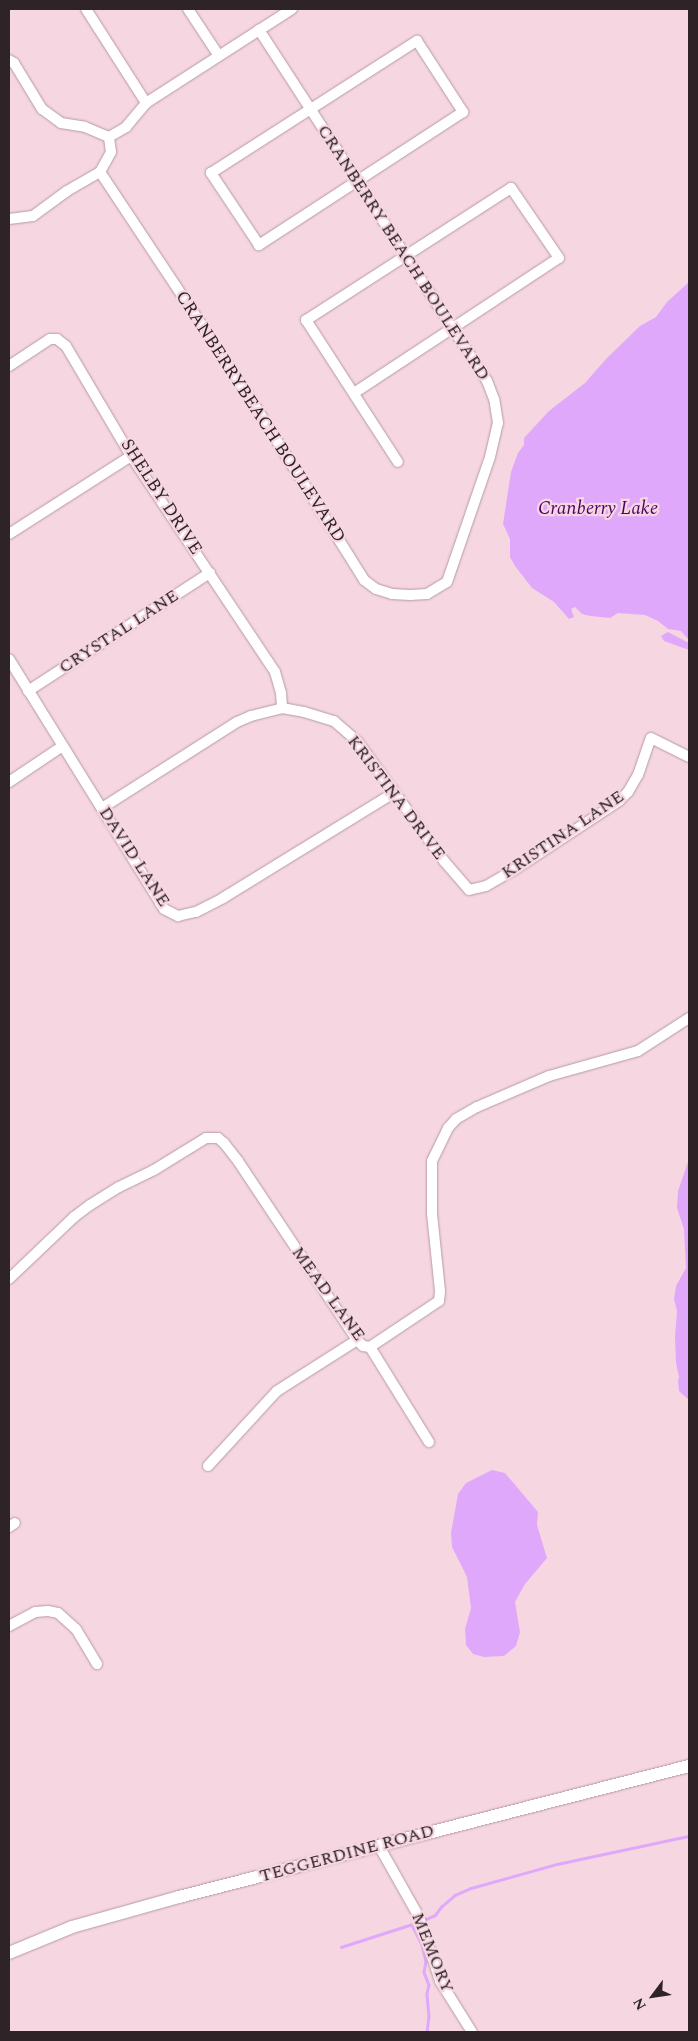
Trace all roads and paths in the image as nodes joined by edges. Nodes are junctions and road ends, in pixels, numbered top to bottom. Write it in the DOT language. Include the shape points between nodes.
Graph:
graph roads {
  1 [pos="86,9"];
  2 [pos="188,9"];
  3 [pos="292,9"];
  4 [pos="259,30"];
  5 [pos="219,56"];
  6 [pos="9,60"];
  7 [pos="146,103"];
  8 [pos="310,108"];
  9 [pos="109,137"];
  10 [pos="100,172"];
  11 [pos="358,182"];
  12 [pos="9,219"];
  13 [pos="406,256"];
  14 [pos="453,328"];
  15 [pos="9,366"];
  16 [pos="354,393"];
  17 [pos="131,456"];
  18 [pos="398,462"];
  19 [pos="9,534"];
  20 [pos="210,573"];
  21 [pos="451,574"];
  22 [pos="9,658"];
  23 [pos="28,691"];
  24 [pos="282,708"];
  25 [pos="61,747"];
  26 [pos="689,757"];
  27 [pos="9,782"];
  28 [pos="394,793"];
  29 [pos="102,808"];
  30 [pos="472,890"];
  31 [pos="689,1018"];
  32 [pos="9,1279"];
  33 [pos="357,1340"];
  34 [pos="370,1347"];
  35 [pos="429,1442"];
  36 [pos="208,1466"];
  37 [pos="9,1626"];
  38 [pos="97,1664"];
  39 [pos="689,1766"];
  40 [pos="379,1846"];
  41 [pos="9,1953"];
  42 [pos="472,2032"];
  1 -- 7 [label="street"];
  2 -- 5 [label="street"];
  3 -- 4 [label="street"];
  4 -- 5 [label="street"];
  4 -- 8 [label="street, CRANBERRY BEACH BOULEVARD"];
  5 -- 7 [label="street"];
  6 -- 9 [label="street" via="42,109 61,123 85,127"];
  7 -- 9 [label="street" via="126,127"];
  8 -- 11 [label="street, CRANBERRY BEACH BOULEVARD"];
  8 -- 11 [label="street" via="211,173 259,245"];
  8 -- 11 [label="street" via="417,41 463,112"];
  9 -- 10 [label="street" via="110,152"];
  10 -- 12 [label="street" via="33,216"];
  10 -- 21 [label="street, CRANBERRYBEACH BOULEVARD" via="250,398 364,580 392,594 427,594 447,582"];
  11 -- 13 [label="street, CRANBERRY BEACH BOULEVARD"];
  13 -- 14 [label="street, CRANBERRY BEACH BOULEVARD"];
  13 -- 14 [label="street" via="511,188 558,258"];
  13 -- 16 [label="street" via="306,320"];
  14 -- 16 [label="street"];
  14 -- 21 [label="street, CRANBERRY BEACH BOULEVARD" via="487,381 498,423"];
  15 -- 17 [label="street, SHELBY DRIVE" via="50,339 57,339 66,346"];
  16 -- 18 [label="street"];
  17 -- 19 [label="street"];
  17 -- 20 [label="street, SHELBY DRIVE"];
  20 -- 23 [label="street, CRYSTAL LANE"];
  20 -- 24 [label="street, SHELBY DRIVE" via="275,672"];
  22 -- 23 [label="street, DAVID LANE"];
  23 -- 25 [label="street, DAVID LANE"];
  24 -- 28 [label="street, KRISTINA DRIVE" via="334,721 358,742"];
  24 -- 29 [label="street, KRISTINA DRIVE" via="237,722"];
  25 -- 27 [label="street"];
  25 -- 29 [label="street, DAVID LANE"];
  26 -- 30 [label="street, KRISTINA LANE" via="651,738 638,776 619,801 514,870"];
  28 -- 29 [label="street, DAVID LANE" via="223,898 196,912 178,916 164,909"];
  28 -- 30 [label="street, KRISTINA DRIVE" via="463,886"];
  31 -- 34 [label="street, MEAD LANE" via="638,1051 548,1076 456,1119 432,1161 432,1213 439,1301"];
  32 -- 33 [label="street, MEAD LANE" via="90,1205 206,1138 218,1138 238,1161"];
  33 -- 34 [label="street, MEAD LANE"];
  33 -- 36 [label="street" via="276,1391"];
  34 -- 35 [label="street"];
  37 -- 38 [label="street" via="35,1612 58,1613 76,1629"];
  39 -- 40 [label="street, TEGGERDINE ROAD"];
  40 -- 41 [label="street, TEGGERDINE ROAD" via="179,1897 72,1928"];
  40 -- 42 [label="street, MEMORY" via="419,1917 440,1981"];
}
